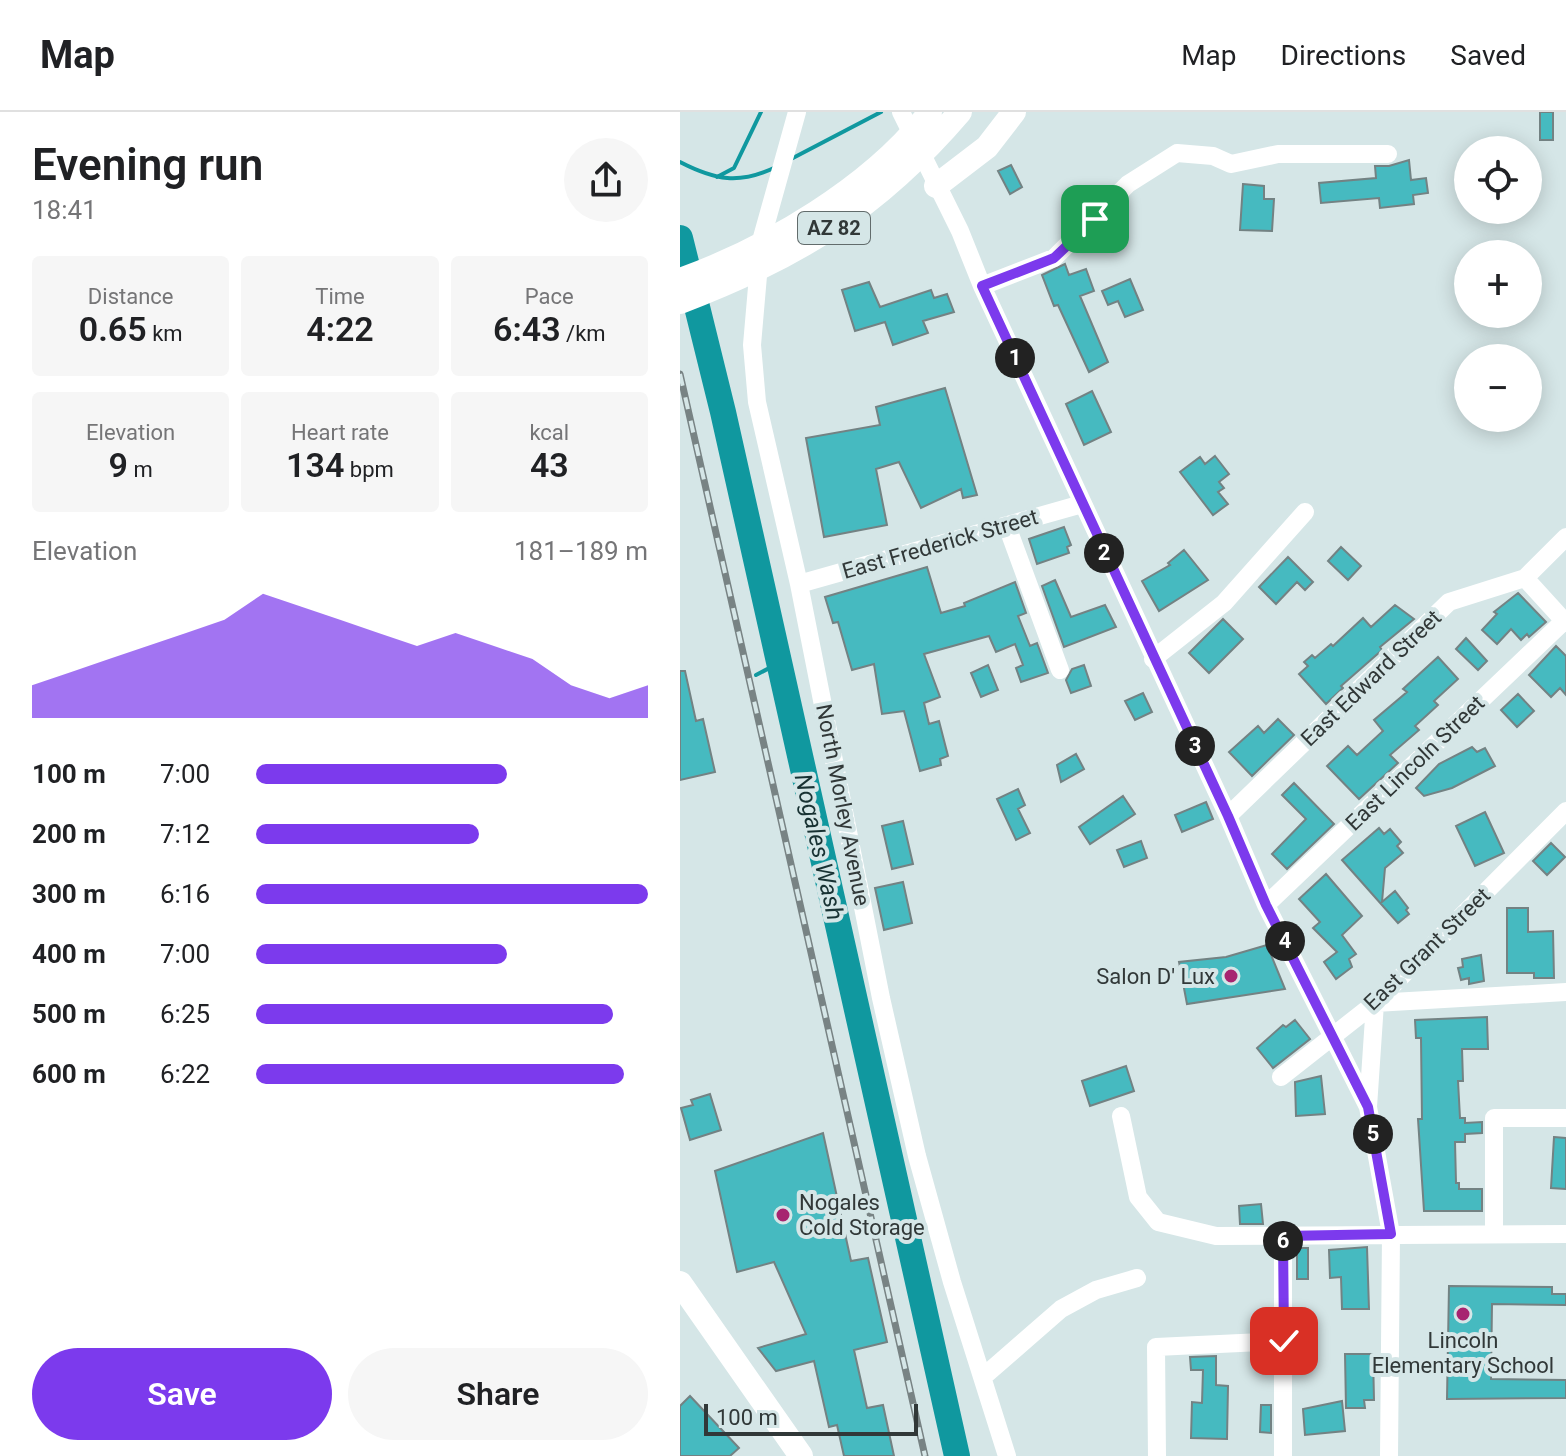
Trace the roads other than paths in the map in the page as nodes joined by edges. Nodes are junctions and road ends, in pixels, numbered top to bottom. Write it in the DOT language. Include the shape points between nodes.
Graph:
graph roads {
  1 [pos="797,112"];
  2 [pos="901,112"];
  3 [pos="930,112"];
  4 [pos="960,112"];
  5 [pos="1014,112"];
  6 [pos="1388,154"];
  7 [pos="936,186"];
  8 [pos="680,280"];
  9 [pos="982,286"];
  10 [pos="680,302"];
  11 [pos="1082,504"];
  12 [pos="1305,512"];
  13 [pos="1007,526"];
  14 [pos="1566,537"];
  15 [pos="1525,578"];
  16 [pos="799,584"];
  17 [pos="1565,622"];
  18 [pos="1153,659"];
  19 [pos="1060,670"];
  20 [pos="1566,811"];
  21 [pos="1228,816"];
  22 [pos="1266,905"];
  23 [pos="1566,992"];
  24 [pos="1375,1003"];
  25 [pos="1333,1034"];
  26 [pos="1281,1077"];
  27 [pos="1368,1107"];
  28 [pos="1121,1116"];
  29 [pos="1566,1118"];
  30 [pos="1391,1234"];
  31 [pos="1494,1234"];
  32 [pos="1566,1234"];
  33 [pos="1283,1236"];
  34 [pos="1137,1278"];
  35 [pos="680,1283"];
  36 [pos="1284,1341"];
  37 [pos="983,1377"];
  38 [pos="801,1456"];
  39 [pos="1007,1456"];
  40 [pos="1157,1456"];
  41 [pos="1283,1456"];
  42 [pos="1389,1456"];
  1 -- 16 [label="street, North Morley Avenue" via="761,241 752,345 757,402"];
  2 -- 7 [label="street"];
  3 -- 8 [label="main road, AZ 82" via="845,191 720,266"];
  4 -- 10 [label="main road, AZ 82" via="902,172 841,223 778,261"];
  5 -- 7 [label="main road" via="987,147"];
  6 -- 9 [label="street" via="1278,154 1231,164 1213,156 1177,153 1128,184 1054,258"];
  7 -- 9 [label="street"];
  9 -- 11 [label="street"];
  11 -- 13 [label="street, East Frederick Street"];
  11 -- 18 [label="street"];
  12 -- 18 [label="street" via="1224,603"];
  13 -- 16 [label="street, East Frederick Street"];
  13 -- 19 [label="street"];
  14 -- 15 [label="street, East Edward Street"];
  15 -- 17 [label="street"];
  15 -- 21 [label="street, East Edward Street" via="1449,602"];
  16 -- 37 [label="street, North Morley Avenue" via="917,1156"];
  17 -- 22 [label="street, East Lincoln Street"];
  18 -- 21 [label="street"];
  20 -- 24 [label="street, East Grant Street"];
  21 -- 22 [label="street"];
  22 -- 25 [label="street"];
  23 -- 24 [label="street"];
  24 -- 25 [label="street, East Grant Street"];
  24 -- 27 [label="street"];
  25 -- 26 [label="street, East Grant Street"];
  25 -- 27 [label="street"];
  27 -- 30 [label="street"];
  28 -- 33 [label="street" via="1138,1197 1158,1222 1216,1236"];
  29 -- 31 [label="street" via="1494,1118"];
  30 -- 31 [label="street"];
  30 -- 33 [label="street"];
  30 -- 42 [label="street"];
  31 -- 32 [label="street"];
  33 -- 36 [label="street"];
  34 -- 37 [label="street" via="1096,1290 1061,1309"];
  35 -- 38 [label="main road"];
  36 -- 40 [label="street" via="1156,1347"];
  36 -- 41 [label="street"];
  37 -- 39 [label="street, North Morley Avenue"];
}
